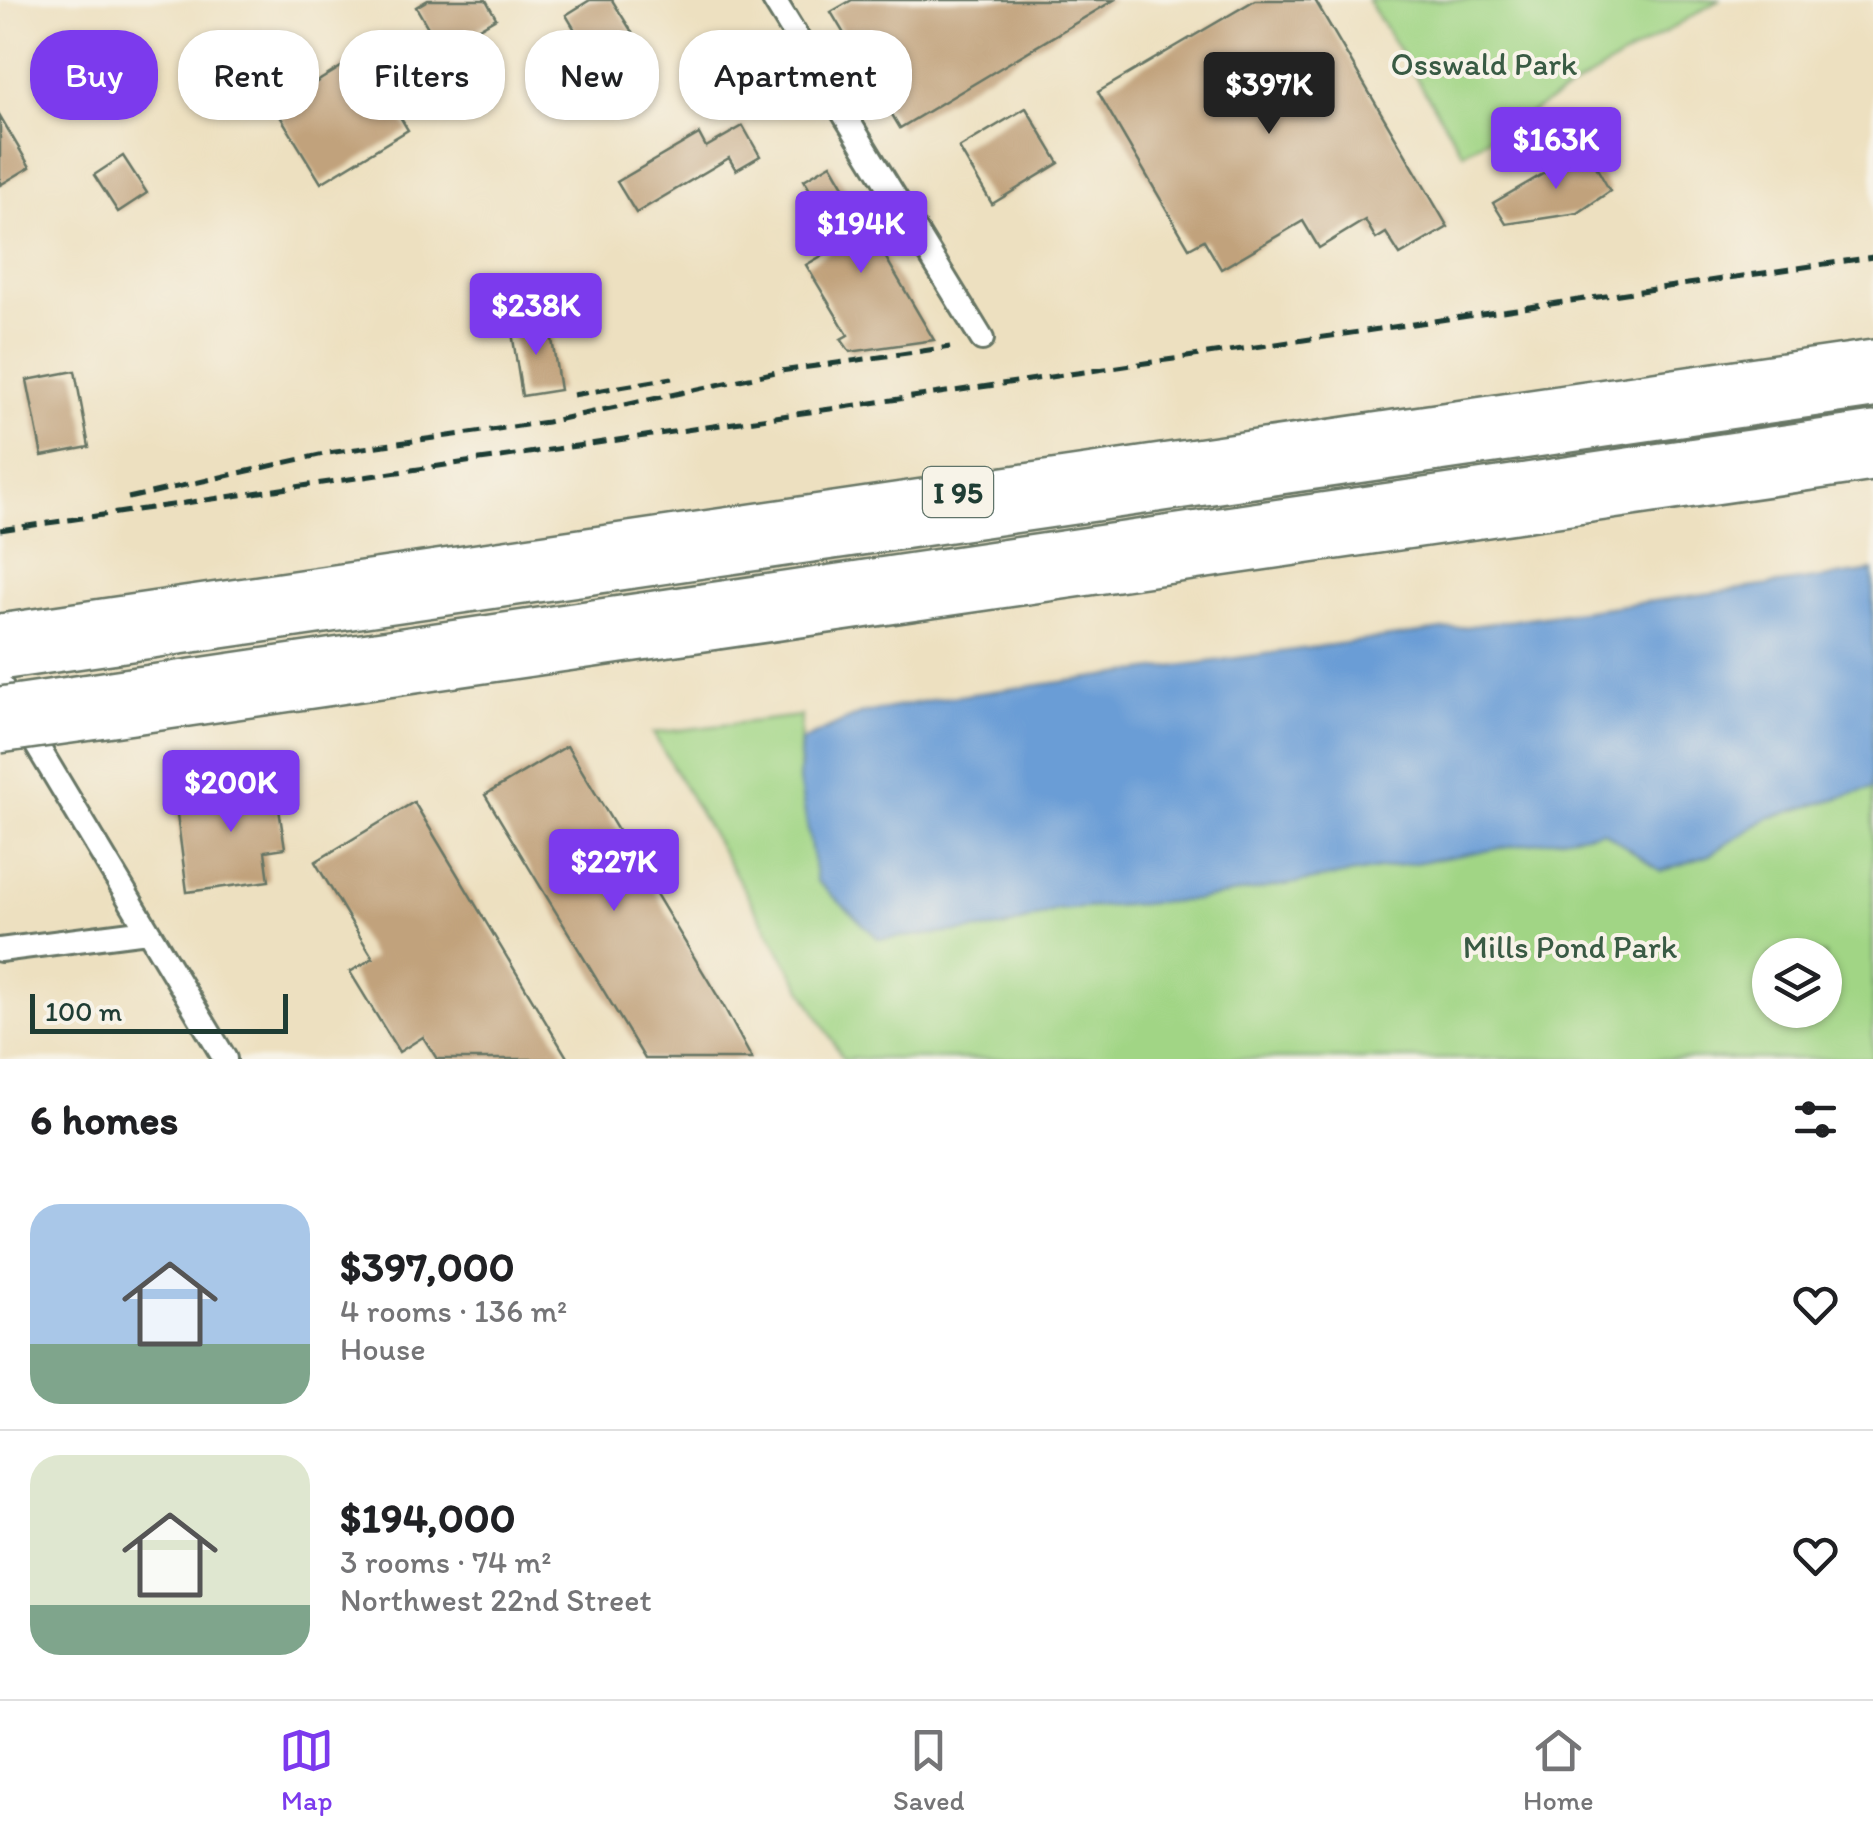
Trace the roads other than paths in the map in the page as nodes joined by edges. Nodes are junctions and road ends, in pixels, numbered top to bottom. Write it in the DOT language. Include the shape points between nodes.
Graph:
graph roads {
  1 [pos="774,0"];
  2 [pos="982,339"];
  3 [pos="1873,358"];
  4 [pos="1873,390"];
  5 [pos="1873,430"];
  6 [pos="1873,462"];
  7 [pos="0,632"];
  8 [pos="51,640"];
  9 [pos="0,662"];
  10 [pos="0,684"];
  11 [pos="0,705"];
  12 [pos="91,707"];
  13 [pos="0,736"];
  14 [pos="147,931"];
  15 [pos="0,950"];
  16 [pos="225,1059"];
  1 -- 2 [label="street"];
  3 -- 8 [label="highway, I 95"];
  4 -- 8 [label="highway"];
  5 -- 12 [label="highway"];
  6 -- 12 [label="highway"];
  7 -- 8 [label="highway, I 95"];
  8 -- 9 [label="highway"];
  10 -- 14 [label="street"];
  11 -- 12 [label="highway, bridge"];
  12 -- 13 [label="highway, bridge"];
  14 -- 15 [label="street"];
  14 -- 16 [label="street"];
}
